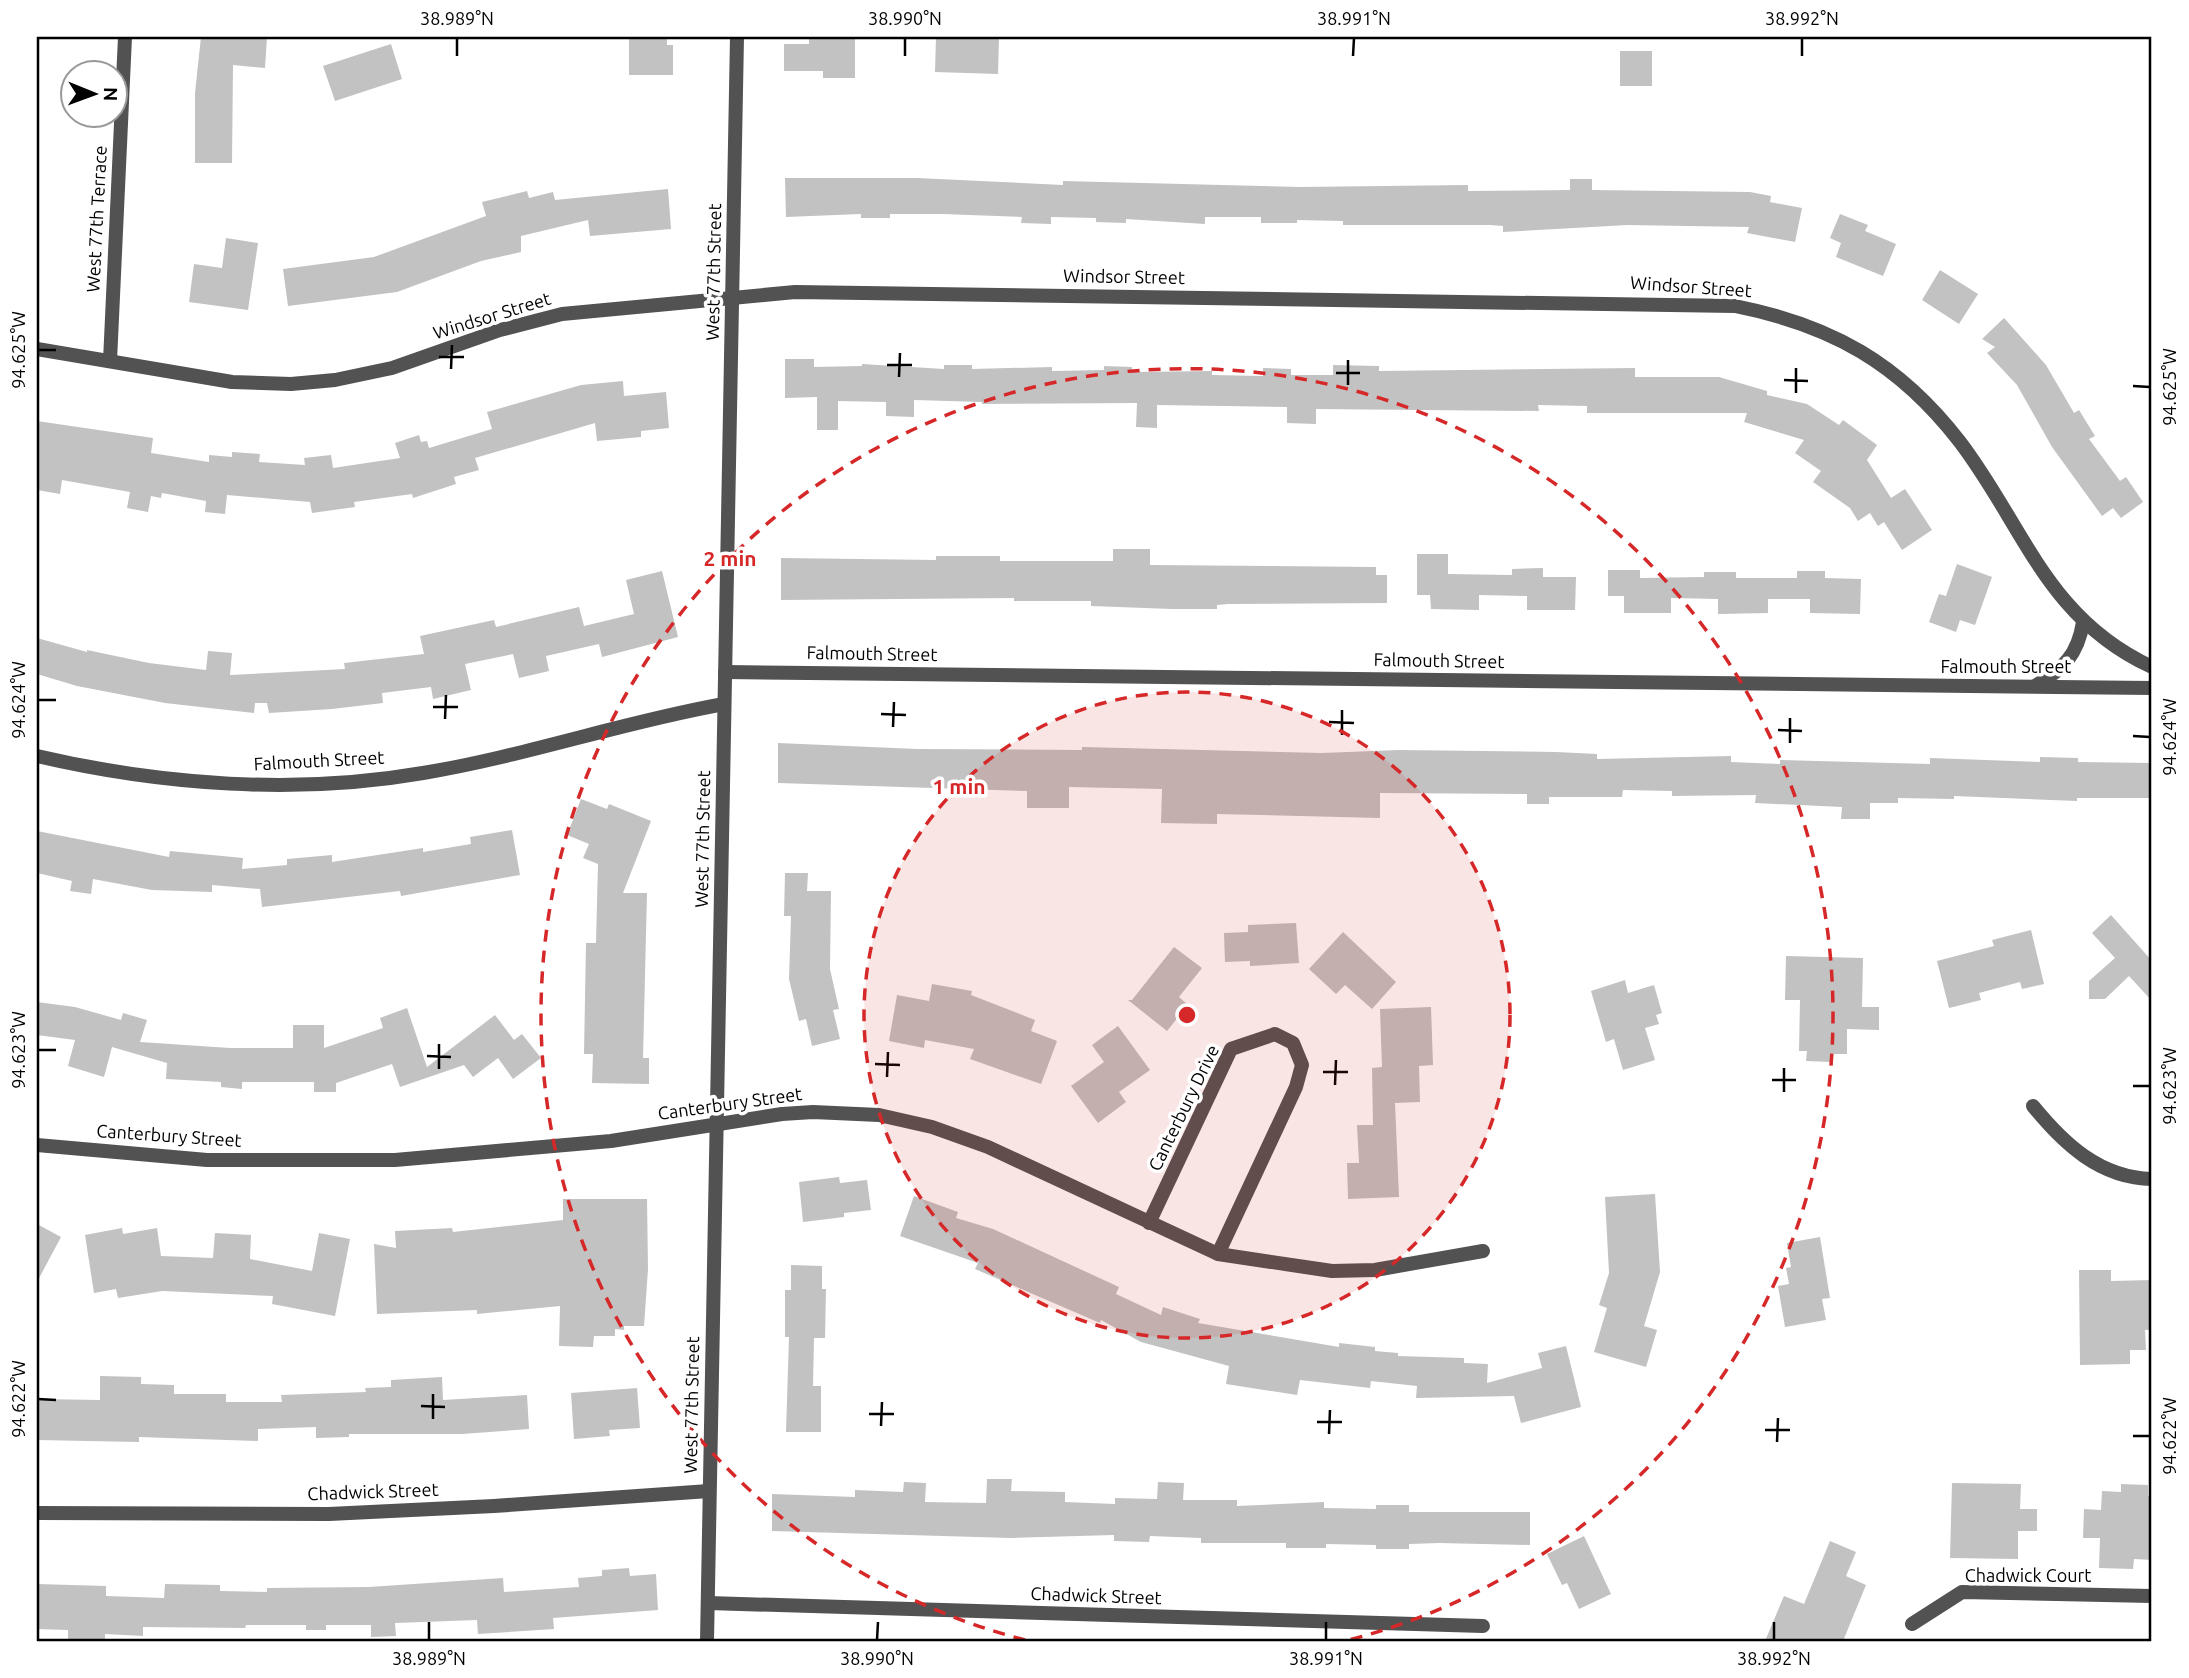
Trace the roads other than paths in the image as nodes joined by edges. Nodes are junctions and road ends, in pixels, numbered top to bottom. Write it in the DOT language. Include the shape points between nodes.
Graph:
graph roads {
  1 [pos="125,37"];
  2 [pos="737,37"];
  3 [pos="732,298"];
  4 [pos="37,349"];
  5 [pos="110,361"];
  6 [pos="2083,622"];
  7 [pos="2152,667"];
  8 [pos="725,672"];
  9 [pos="2035,686"];
  10 [pos="2152,688"];
  11 [pos="724,704"];
  12 [pos="37,756"];
  13 [pos="2033,1106"];
  14 [pos="717,1124"];
  15 [pos="37,1145"];
  16 [pos="2152,1179"];
  17 [pos="1149,1223"];
  18 [pos="1483,1251"];
  19 [pos="1218,1254"];
  20 [pos="709,1491"];
  21 [pos="37,1513"];
  22 [pos="2152,1596"];
  23 [pos="708,1603"];
  24 [pos="1912,1624"];
  25 [pos="1483,1626"];
  26 [pos="707,1641"];
  1 -- 5 [label="street, West 77th Terrace"];
  2 -- 3 [label="street, West 77th Street"];
  3 -- 5 [label="street, Windsor Street" via="562,314 500,330 392,368 313,382 232,382"];
  3 -- 6 [label="street, Windsor Street" via="795,292 1697,303 1777,314 1833,334 1864,351 1932,408 1961,444 2038,568"];
  3 -- 8 [label="street, West 77th Street"];
  4 -- 5 [label="street, Windsor Street"];
  6 -- 7 [label="street, Windsor Street" via="2127,655"];
  6 -- 9 [label="street" via="2080,643 2070,662"];
  8 -- 9 [label="street, Falmouth Street"];
  8 -- 11 [label="street, West 77th Street"];
  9 -- 10 [label="street, Falmouth Street"];
  11 -- 12 [label="street, Falmouth Street" via="421,774 338,782 246,784 166,779"];
  11 -- 14 [label="street, West 77th Street"];
  13 -- 16 [label="street" via="2078,1153 2107,1169"];
  14 -- 15 [label="street, Canterbury Street" via="523,1151 395,1160 207,1160"];
  14 -- 17 [label="street, Canterbury Street" via="813,1112 879,1115 932,1127 988,1147"];
  14 -- 20 [label="street, West 77th Street"];
  17 -- 19 [label="street, Canterbury Street"];
  17 -- 19 [label="street, Canterbury Drive" via="1231,1049 1275,1034 1293,1043 1302,1065"];
  18 -- 19 [label="street, Canterbury Street" via="1375,1270 1343,1271"];
  20 -- 21 [label="street, Chadwick Street" via="329,1514"];
  20 -- 23 [label="street, West 77th Street"];
  22 -- 24 [label="street, Chadwick Court" via="1962,1592"];
  23 -- 25 [label="street, Chadwick Street"];
  23 -- 26 [label="street, West 77th Street"];
}
